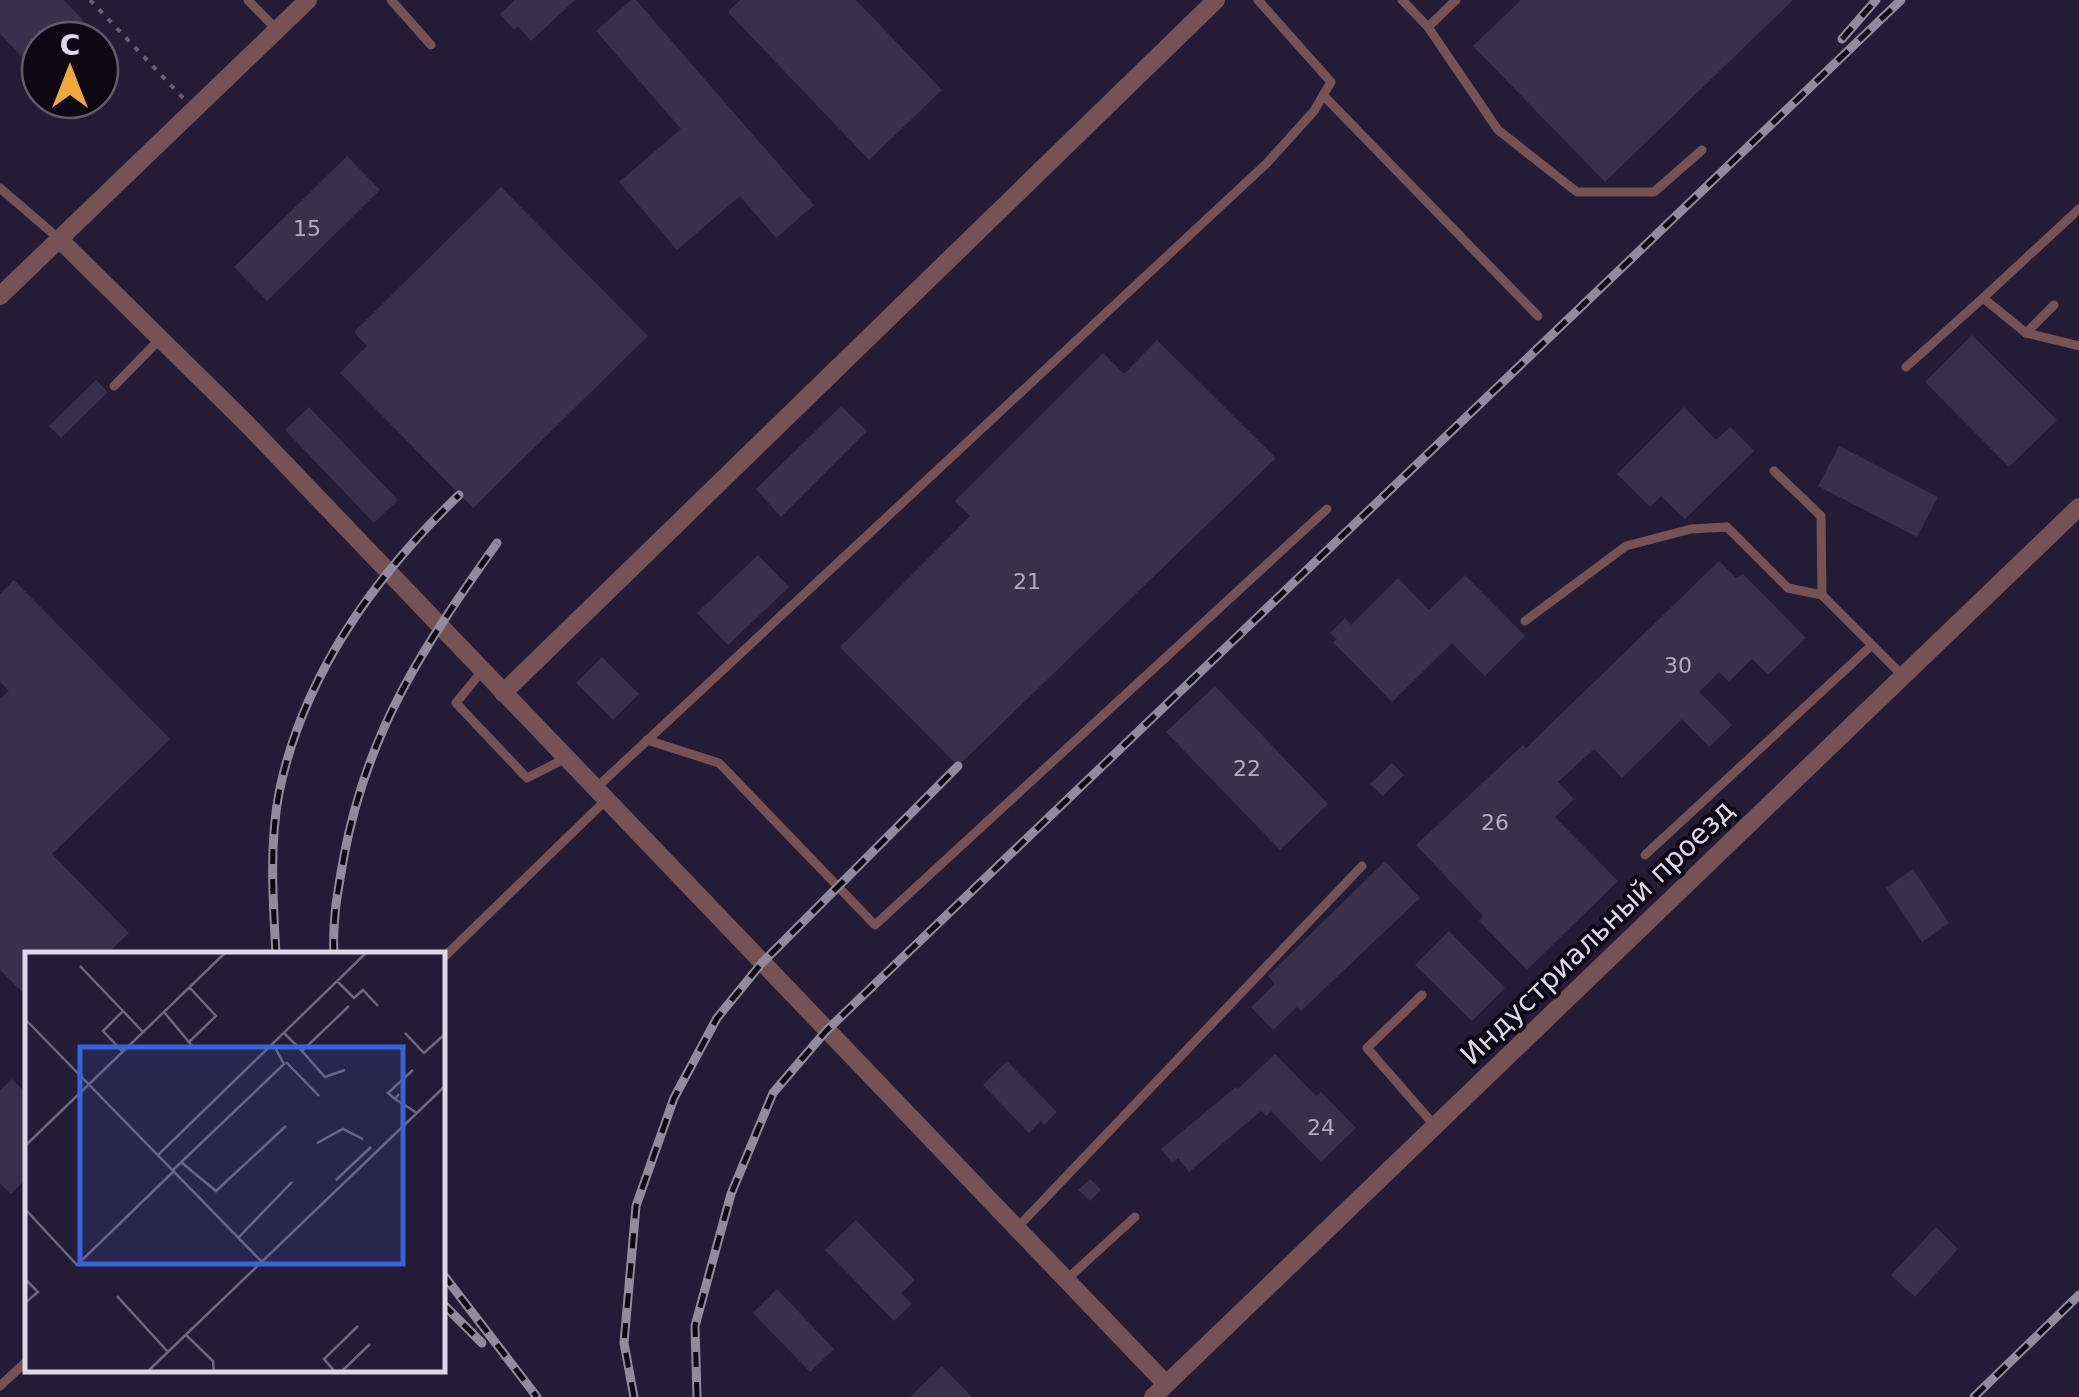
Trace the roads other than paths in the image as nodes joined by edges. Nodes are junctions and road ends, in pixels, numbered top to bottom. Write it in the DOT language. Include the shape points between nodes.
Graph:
graph roads {
  1 [pos="248,0"];
  2 [pos="308,0"];
  3 [pos="391,0"];
  4 [pos="1216,0"];
  5 [pos="1258,0"];
  6 [pos="1402,0"];
  7 [pos="1456,0"];
  8 [pos="1428,27"];
  9 [pos="277,30"];
  10 [pos="432,45"];
  11 [pos="1323,95"];
  12 [pos="1702,150"];
  13 [pos="0,188"];
  14 [pos="2079,209"];
  15 [pos="59,239"];
  16 [pos="0,296"];
  17 [pos="1983,298"];
  18 [pos="2054,305"];
  19 [pos="1538,316"];
  20 [pos="2026,332"];
  21 [pos="160,339"];
  22 [pos="2079,346"];
  23 [pos="1906,366"];
  24 [pos="114,386"];
  25 [pos="1774,471"];
  26 [pos="2079,506"];
  27 [pos="1326,508"];
  28 [pos="1822,595"];
  29 [pos="1525,621"];
  30 [pos="1872,644"];
  31 [pos="482,671"];
  32 [pos="1903,676"];
  33 [pos="503,693"];
  34 [pos="647,740"];
  35 [pos="566,758"];
  36 [pos="600,794"];
  37 [pos="1645,854"];
  38 [pos="1362,866"];
  39 [pos="445,957"];
  40 [pos="1422,995"];
  41 [pos="1435,1126"];
  42 [pos="1136,1217"];
  43 [pos="1017,1228"];
  44 [pos="1066,1280"];
  45 [pos="25,1363"];
  46 [pos="0,1386"];
  47 [pos="1160,1390"];
  1 -- 9 [label="lane"];
  2 -- 9 [label="street"];
  3 -- 10 [label="lane"];
  4 -- 33 [label="street"];
  5 -- 11 [label="lane" via="1330,82"];
  6 -- 8 [label="lane"];
  7 -- 8 [label="lane"];
  8 -- 12 [label="lane" via="1498,130 1578,192 1654,192"];
  9 -- 15 [label="street"];
  11 -- 19 [label="lane"];
  11 -- 34 [label="lane" via="1267,163"];
  13 -- 15 [label="lane"];
  14 -- 17 [label="lane"];
  15 -- 16 [label="street"];
  15 -- 21 [label="street"];
  17 -- 20 [label="lane"];
  17 -- 23 [label="lane"];
  18 -- 20 [label="lane"];
  20 -- 22 [label="lane"];
  21 -- 24 [label="lane"];
  21 -- 31 [label="street"];
  25 -- 28 [label="lane" via="1822,516"];
  26 -- 32 [label="street, Индустриальный проезд"];
  27 -- 34 [label="lane" via="875,925 719,764"];
  28 -- 29 [label="lane" via="1788,588 1727,527 1691,529 1626,546"];
  28 -- 30 [label="lane"];
  30 -- 32 [label="lane"];
  30 -- 37 [label="lane"];
  31 -- 33 [label="street"];
  31 -- 35 [label="lane" via="456,703 527,778"];
  32 -- 41 [label="street, Индустриальный проезд"];
  33 -- 35 [label="street"];
  34 -- 36 [label="lane"];
  35 -- 36 [label="street"];
  36 -- 39 [label="lane"];
  36 -- 43 [label="street"];
  38 -- 43 [label="lane"];
  40 -- 41 [label="lane" via="1368,1048"];
  41 -- 47 [label="street, Индустриальный проезд"];
  42 -- 44 [label="lane"];
  43 -- 44 [label="street"];
  44 -- 47 [label="street"];
  45 -- 46 [label="lane"];
}
